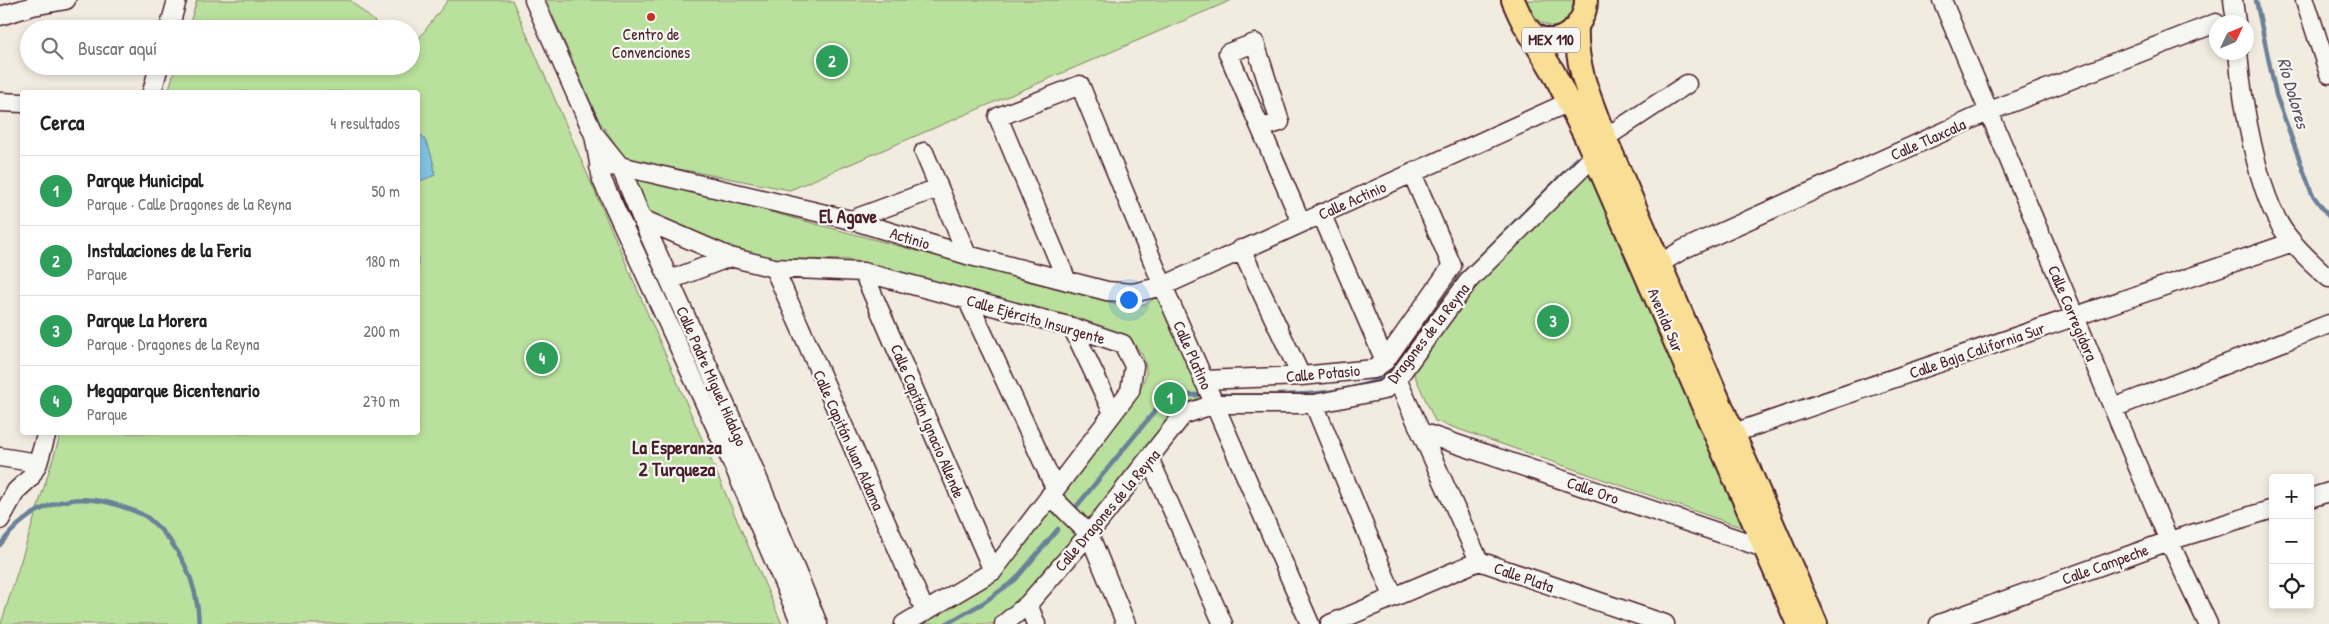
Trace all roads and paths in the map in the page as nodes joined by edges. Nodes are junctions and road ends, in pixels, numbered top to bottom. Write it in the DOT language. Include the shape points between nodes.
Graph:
graph roads {
  1 [pos="66,0"];
  2 [pos="176,0"];
  3 [pos="534,0"];
  4 [pos="1513,0"];
  5 [pos="1603,0"];
  6 [pos="1942,0"];
  7 [pos="2304,0"];
  8 [pos="1582,15"];
  9 [pos="0,16"];
  10 [pos="171,20"];
  11 [pos="1523,22"];
  12 [pos="2209,26"];
  13 [pos="2239,60"];
  14 [pos="2329,74"];
  15 [pos="157,75"];
  16 [pos="1687,84"];
  17 [pos="153,90"];
  18 [pos="0,102"];
  19 [pos="1570,102"];
  20 [pos="20,103"];
  21 [pos="1990,111"];
  22 [pos="1261,128"];
  23 [pos="594,134"];
  24 [pos="1595,136"];
  25 [pos="924,152"];
  26 [pos="620,166"];
  27 [pos="599,167"];
  28 [pos="1412,173"];
  29 [pos="938,188"];
  30 [pos="1321,213"];
  31 [pos="642,219"];
  32 [pos="851,220"];
  33 [pos="1301,222"];
  34 [pos="2294,242"];
  35 [pos="1241,249"];
  36 [pos="967,255"];
  37 [pos="730,257"];
  38 [pos="774,268"];
  39 [pos="1653,268"];
  40 [pos="863,272"];
  41 [pos="2329,278"];
  42 [pos="670,280"];
  43 [pos="1067,281"];
  44 [pos="1163,286"];
  45 [pos="1133,293"];
  46 [pos="967,299"];
  47 [pos="2074,317"];
  48 [pos="2329,324"];
  49 [pos="1072,327"];
  50 [pos="1385,361"];
  51 [pos="1301,376"];
  52 [pos="1397,379"];
  53 [pos="1209,392"];
  54 [pos="1314,404"];
  55 [pos="2113,408"];
  56 [pos="1113,413"];
  57 [pos="1421,432"];
  58 [pos="46,435"];
  59 [pos="1725,436"];
  60 [pos="0,457"];
  61 [pos="1150,460"];
  62 [pos="38,463"];
  63 [pos="743,466"];
  64 [pos="1053,492"];
  65 [pos="2329,492"];
  66 [pos="2314,497"];
  67 [pos="2269,510"];
  68 [pos="0,520"];
  69 [pos="1089,534"];
  70 [pos="2169,541"];
  71 [pos="1764,548"];
  72 [pos="1478,561"];
  73 [pos="993,571"];
  74 [pos="1393,596"];
  75 [pos="1028,604"];
  76 [pos="925,611"];
  77 [pos="1336,623"];
  78 [pos="801,624"];
  79 [pos="818,624"];
  80 [pos="904,624"];
  81 [pos="1004,624"];
  82 [pos="1036,624"];
  83 [pos="1126,624"];
  84 [pos="1223,624"];
  85 [pos="1310,624"];
  86 [pos="1665,624"];
  87 [pos="1798,624"];
  88 [pos="1816,624"];
  89 [pos="1939,624"];
  90 [pos="2208,624"];
  1 -- 9 [label="street"];
  2 -- 10 [label="street"];
  3 -- 23 [label="street, Calle Padre Miguel Hidalgo"];
  4 -- 11 [label="main road, MEX 110"];
  5 -- 8 [label="main road, MEX 110"];
  6 -- 21 [label="street, Calle Corregidora"];
  7 -- 14 [label="street"];
  8 -- 11 [label="main road, MEX 110" via="1567,36 1549,39 1532,33"];
  8 -- 24 [label="main road, Avenida Sur" via="1577,55"];
  11 -- 19 [label="main road, Avenida Sur"];
  12 -- 21 [label="street, Calle Tlaxcala"];
  13 -- 34 [label="street" via="2251,142 2271,207 2285,233"];
  15 -- 17 [label="street"];
  16 -- 24 [label="street, Dragones de la Reyna"];
  18 -- 20 [label="street"];
  19 -- 24 [label="main road, Avenida Sur"];
  19 -- 28 [label="street, Calle Actinio"];
  21 -- 39 [label="street, Calle Tlaxcala" via="1684,249"];
  21 -- 47 [label="street, Calle Corregidora"];
  22 -- 33 [label="street"];
  23 -- 26 [label="street, Calle Padre Miguel Hidalgo"];
  23 -- 27 [label="street, Calle Padre Miguel Hidalgo"];
  24 -- 39 [label="main road, Avenida Sur"];
  24 -- 52 [label="street, Dragones de la Reyna" via="1470,279"];
  25 -- 29 [label="street"];
  26 -- 27 [label="street, Actinio"];
  26 -- 31 [label="street, Calle Padre Miguel Hidalgo"];
  26 -- 32 [label="street, Actinio"];
  27 -- 63 [label="street, Calle Padre Miguel Hidalgo" via="606,189"];
  28 -- 30 [label="street, Calle Actinio"];
  28 -- 50 [label="street" via="1452,266"];
  29 -- 32 [label="street"];
  29 -- 36 [label="street"];
  30 -- 33 [label="street, Calle Actinio"];
  30 -- 50 [label="street"];
  31 -- 37 [label="street, Calle Ejército Insurgente"];
  31 -- 42 [label="street, Calle Padre Miguel Hidalgo"];
  32 -- 36 [label="street, Actinio"];
  33 -- 35 [label="street, Calle Actinio"];
  34 -- 41 [label="street"];
  34 -- 47 [label="street, Calle Baja California Sur"];
  35 -- 44 [label="street, Calle Actinio"];
  35 -- 51 [label="street"];
  36 -- 43 [label="street, Actinio"];
  37 -- 38 [label="street, Calle Ejército Insurgente"];
  37 -- 42 [label="street"];
  38 -- 40 [label="street, Calle Ejército Insurgente"];
  38 -- 76 [label="street, Calle Capitán Juan Aldama"];
  39 -- 59 [label="main road, Avenida Sur"];
  40 -- 46 [label="street, Calle Ejército Insurgente"];
  40 -- 73 [label="street, Calle Capitán Ignacio Allende"];
  42 -- 63 [label="street, Calle Padre Miguel Hidalgo"];
  43 -- 44 [label="street, Calle Platino" via="998,117 1080,85"];
  43 -- 45 [label="street, Actinio" via="1107,291"];
  44 -- 45 [label="street, Calle Actinio"];
  44 -- 53 [label="street, Calle Platino"];
  46 -- 49 [label="street, Calle Ejército Insurgente"];
  46 -- 64 [label="street"];
  47 -- 55 [label="street, Calle Corregidora"];
  47 -- 59 [label="street, Calle Baja California Sur"];
  48 -- 55 [label="street"];
  49 -- 56 [label="street"];
  49 -- 56 [label="street, Calle Ejército Insurgente" via="1123,344 1134,366 1130,391"];
  50 -- 51 [label="street, Calle Potasio" via="1374,369"];
  51 -- 53 [label="street, Calle Potasio"];
  52 -- 54 [label="street, Dragones de la Reyna" via="1384,390"];
  52 -- 57 [label="street"];
  53 -- 54 [label="street, Dragones de la Reyna"];
  53 -- 61 [label="street, Calle Dragones de la Reyna" via="1183,415"];
  53 -- 85 [label="street, Calle Platino"];
  54 -- 74 [label="street"];
  55 -- 70 [label="street, Calle Corregidora"];
  56 -- 64 [label="street, Calle Ejército Insurgente"];
  57 -- 71 [label="street, Calle Oro"];
  57 -- 72 [label="street"];
  58 -- 62 [label="street"];
  59 -- 71 [label="main road, Avenida Sur"];
  59 -- 88 [label="main road, Avenida Sur"];
  60 -- 62 [label="street"];
  61 -- 69 [label="street, Calle Dragones de la Reyna"];
  61 -- 84 [label="street"];
  62 -- 68 [label="street" via="30,478 16,491"];
  63 -- 78 [label="street, Calle Padre Miguel Hidalgo"];
  63 -- 79 [label="street, Calle Padre Miguel Hidalgo"];
  64 -- 69 [label="street"];
  64 -- 73 [label="street, Calle Ejército Insurgente"];
  65 -- 66 [label="street"];
  67 -- 70 [label="street, Calle Campeche"];
  69 -- 75 [label="street, Calle Dragones de la Reyna"];
  69 -- 83 [label="street"];
  70 -- 89 [label="street, Calle Campeche"];
  70 -- 90 [label="street, Calle Corregidora"];
  71 -- 87 [label="main road, Avenida Sur"];
  72 -- 74 [label="street, Calle Plata"];
  72 -- 86 [label="street, Calle Plata"];
  73 -- 76 [label="street, Calle Ejército Insurgente"];
  74 -- 77 [label="street, Calle Plata"];
  75 -- 81 [label="street, Calle Dragones de la Reyna"];
  75 -- 82 [label="street"];
  76 -- 80 [label="street, Calle Ejército Insurgente"];
}
